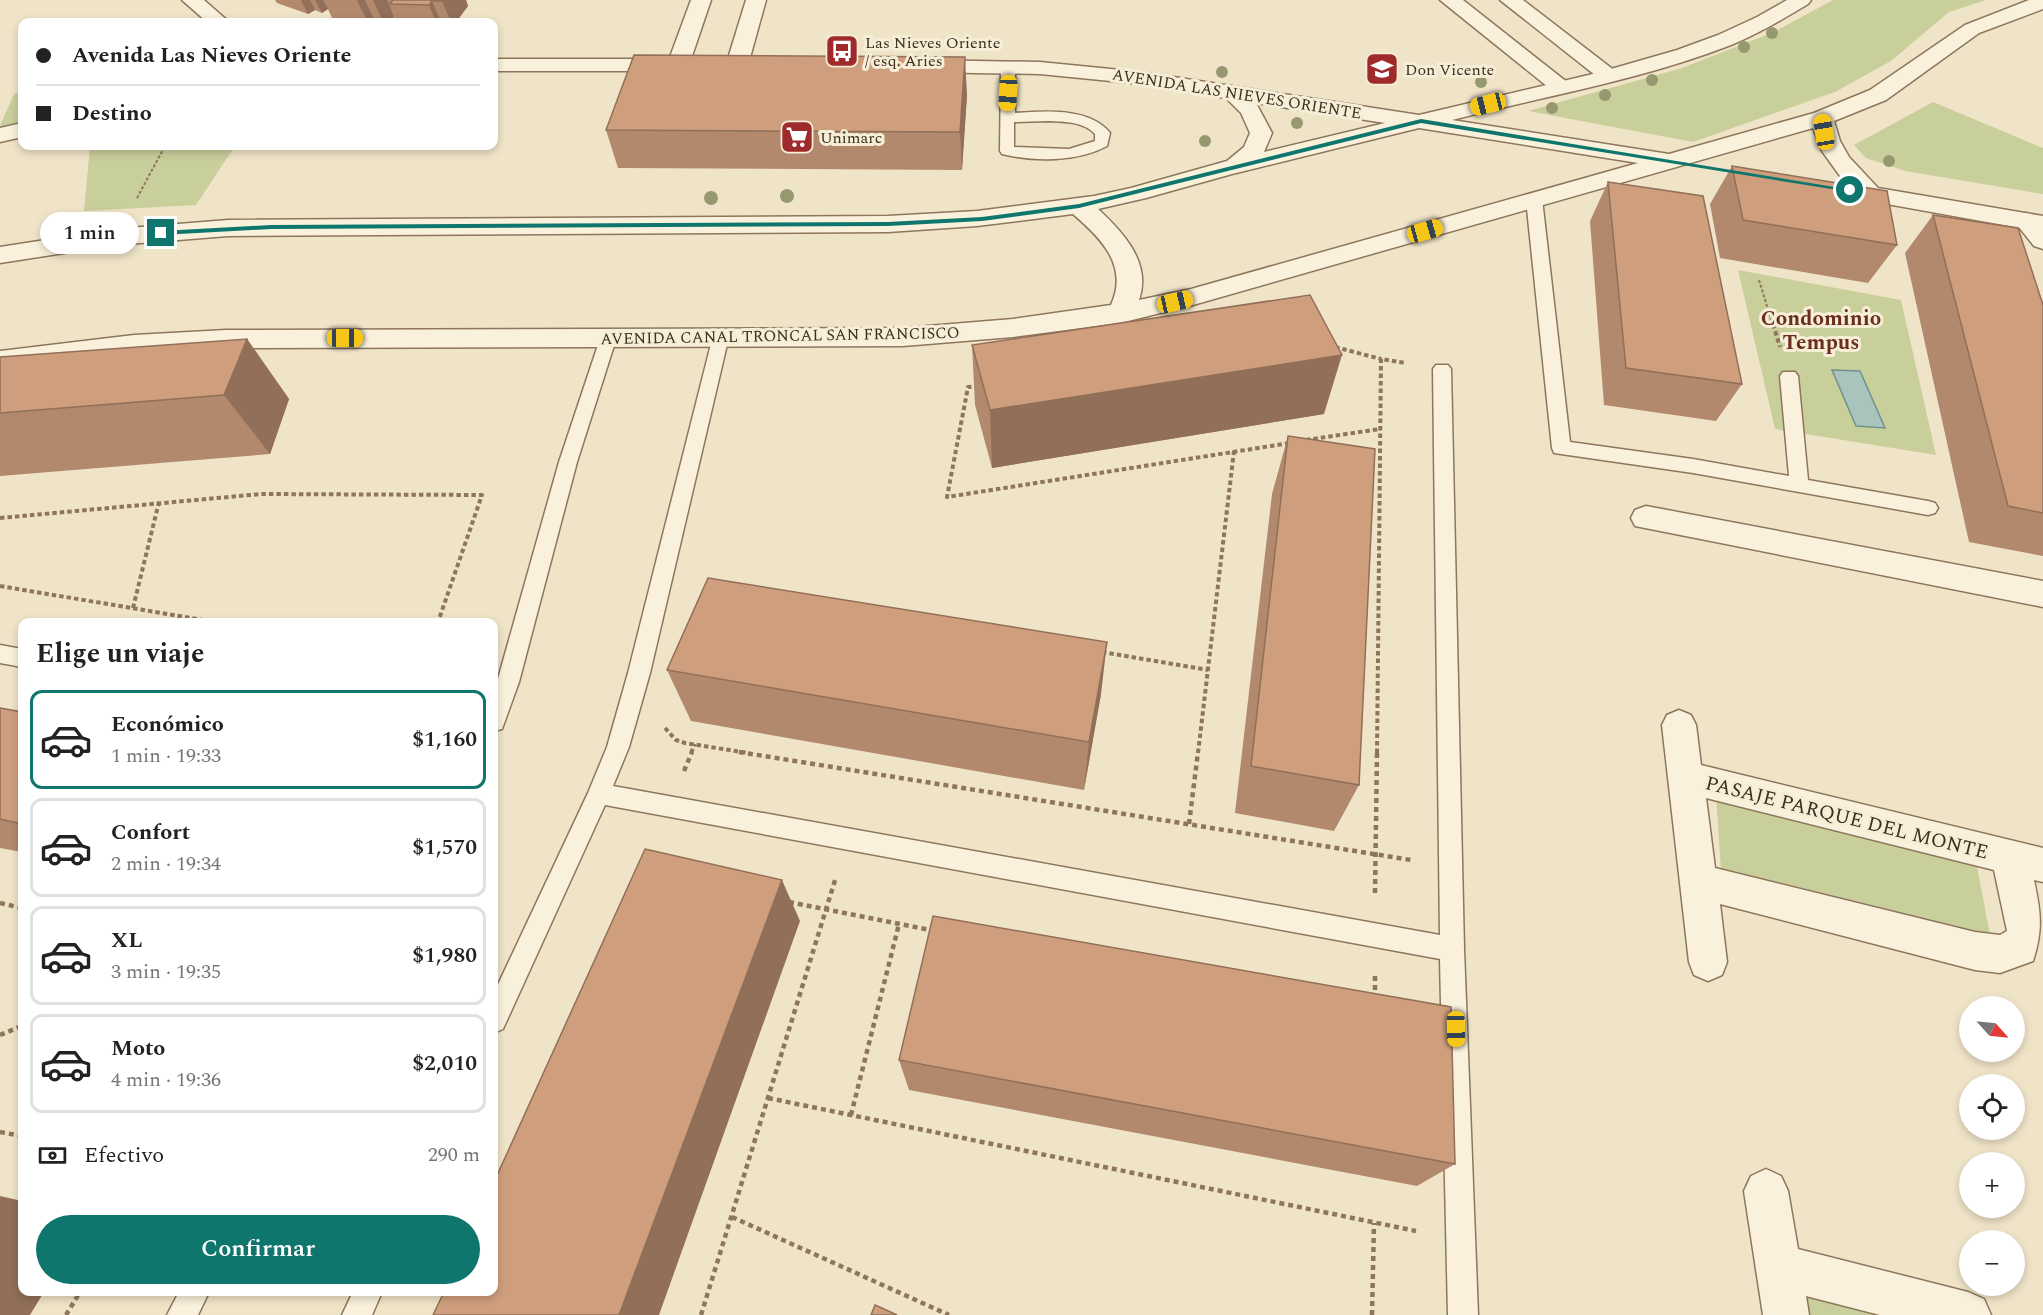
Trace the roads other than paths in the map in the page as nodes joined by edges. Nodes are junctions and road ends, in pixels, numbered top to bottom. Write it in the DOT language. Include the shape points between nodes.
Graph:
graph roads {
  1 [pos="192,0"];
  2 [pos="701,0"];
  3 [pos="756,0"];
  4 [pos="1450,0"];
  5 [pos="1510,0"];
  6 [pos="1801,0"];
  7 [pos="2043,2"];
  8 [pos="214,18"];
  9 [pos="498,65"];
  10 [pos="678,65"];
  11 [pos="737,65"];
  12 [pos="760,65"];
  13 [pos="901,66"];
  14 [pos="1008,67"];
  15 [pos="1608,74"];
  16 [pos="1561,86"];
  17 [pos="1231,91"];
  18 [pos="1007,118"];
  19 [pos="1822,118"];
  20 [pos="1421,121"];
  21 [pos="18,131"];
  22 [pos="0,135"];
  23 [pos="1676,162"];
  24 [pos="1236,165"];
  25 [pos="1722,169"];
  26 [pos="1825,186"];
  27 [pos="1870,194"];
  28 [pos="1534,199"];
  29 [pos="1079,206"];
  30 [pos="2034,222"];
  31 [pos="2043,241"];
  32 [pos="0,255"];
  33 [pos="1120,314"];
  34 [pos="609,336"];
  35 [pos="721,336"];
  36 [pos="0,360"];
  37 [pos="1442,369"];
  38 [pos="1790,376"];
  39 [pos="1799,484"];
  40 [pos="1928,508"];
  41 [pos="1646,518"];
  42 [pos="2043,594"];
  43 [pos="0,654"];
  44 [pos="18,657"];
  45 [pos="498,711"];
  46 [pos="1679,725"];
  47 [pos="1685,777"];
  48 [pos="598,794"];
  49 [pos="2026,861"];
  50 [pos="1698,881"];
  51 [pos="1452,949"];
  52 [pos="1708,962"];
  53 [pos="498,1011"];
  54 [pos="1766,1191"];
  55 [pos="1778,1266"];
  56 [pos="193,1296"];
  57 [pos="366,1296"];
  58 [pos="182,1315"];
  59 [pos="357,1315"];
  60 [pos="1463,1315"];
  61 [pos="1785,1315"];
  62 [pos="1968,1315"];
  1 -- 8 [label="street"];
  2 -- 10 [label="street"];
  3 -- 11 [label="street"];
  4 -- 16 [label="street"];
  5 -- 15 [label="street"];
  6 -- 15 [label="street" via="1734,36"];
  7 -- 19 [label="street, AVENIDA CANAL TRONCAL SAN FRANCISCO" via="1972,29 1878,95"];
  9 -- 10 [label="street"];
  10 -- 11 [label="street"];
  11 -- 12 [label="street"];
  13 -- 14 [label="street, AVENIDA LAS NIEVES ORIENTE"];
  14 -- 17 [label="street, AVENIDA LAS NIEVES ORIENTE" via="1102,73"];
  14 -- 18 [label="lane"];
  15 -- 16 [label="street"];
  16 -- 20 [label="street"];
  17 -- 20 [label="street, AVENIDA LAS NIEVES ORIENTE"];
  17 -- 24 [label="street" via="1249,106 1261,133 1254,150"];
  18 -- 18 [label="lane" via="1007,151 1089,150 1104,138 1098,128 1075,119 1041,115"];
  19 -- 23 [label="street, AVENIDA CANAL TRONCAL SAN FRANCISCO"];
  19 -- 27 [label="street" via="1829,146 1839,162"];
  20 -- 23 [label="street, AVENIDA LAS NIEVES ORIENTE"];
  20 -- 24 [label="street"];
  21 -- 22 [label="street"];
  23 -- 25 [label="street, AVENIDA LAS NIEVES ORIENTE"];
  23 -- 28 [label="street, AVENIDA CANAL TRONCAL SAN FRANCISCO"];
  24 -- 29 [label="street"];
  26 -- 27 [label="street"];
  27 -- 30 [label="street"];
  28 -- 33 [label="street, AVENIDA CANAL TRONCAL SAN FRANCISCO" via="1193,297"];
  28 -- 39 [label="lane" via="1561,448"];
  29 -- 32 [label="street" via="982,219 900,224 271,227 116,237"];
  29 -- 33 [label="street" via="1111,237 1127,260 1132,286"];
  30 -- 31 [label="street"];
  33 -- 35 [label="street, AVENIDA CANAL TRONCAL SAN FRANCISCO" via="959,334"];
  34 -- 35 [label="street, AVENIDA CANAL TRONCAL SAN FRANCISCO"];
  34 -- 36 [label="street, AVENIDA CANAL TRONCAL SAN FRANCISCO" via="192,340"];
  34 -- 45 [label="lane" via="568,462"];
  35 -- 48 [label="lane" via="632,700"];
  37 -- 51 [label="lane"];
  38 -- 39 [label="lane"];
  39 -- 40 [label="lane"];
  41 -- 42 [label="street"];
  43 -- 44 [label="lane"];
  46 -- 47 [label="street, PASAJE PARQUE DEL MONTE"];
  47 -- 49 [label="street, PASAJE PARQUE DEL MONTE"];
  47 -- 50 [label="street, PASAJE PARQUE DEL MONTE"];
  48 -- 51 [label="lane"];
  48 -- 53 [label="lane"];
  49 -- 50 [label="street, PASAJE PARQUE DEL MONTE" via="2027,934 2019,948 2000,954"];
  50 -- 52 [label="street, PASAJE PARQUE DEL MONTE"];
  51 -- 60 [label="lane"];
  54 -- 55 [label="street"];
  55 -- 61 [label="street"];
  55 -- 62 [label="street"];
  56 -- 58 [label="lane"];
  57 -- 59 [label="lane"];
}
